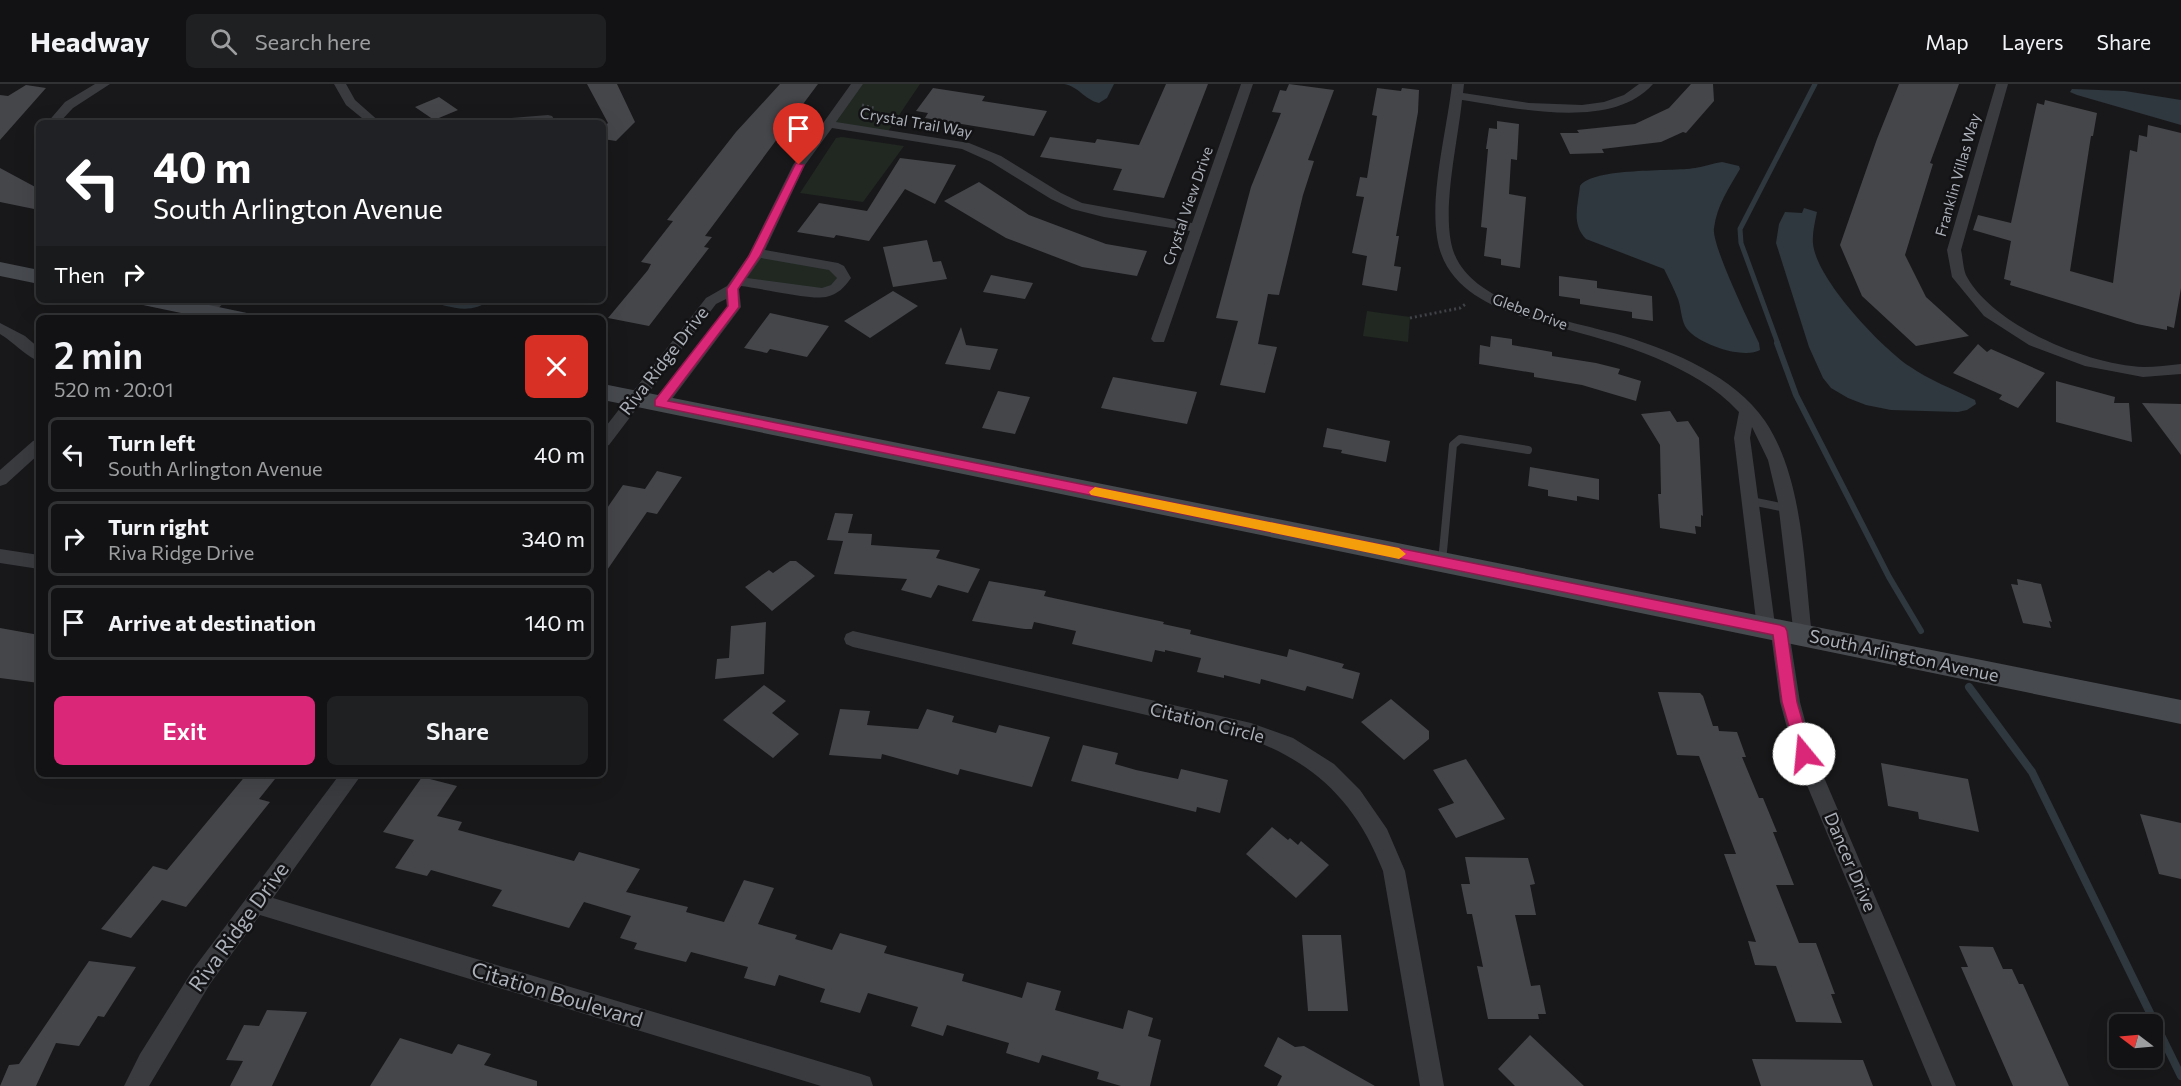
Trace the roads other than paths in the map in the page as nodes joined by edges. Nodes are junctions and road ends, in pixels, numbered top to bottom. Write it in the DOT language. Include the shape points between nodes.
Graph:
graph roads {
  1 [pos="104,84"];
  2 [pos="340,84"];
  3 [pos="857,84"];
  4 [pos="1247,84"];
  5 [pos="1647,84"];
  6 [pos="2002,84"];
  7 [pos="1457,90"];
  8 [pos="548,119"];
  9 [pos="55,120"];
  10 [pos="371,120"];
  11 [pos="535,120"];
  12 [pos="828,124"];
  13 [pos="1198,228"];
  14 [pos="756,253"];
  15 [pos="0,269"];
  16 [pos="36,276"];
  17 [pos="735,285"];
  18 [pos="167,303"];
  19 [pos="204,310"];
  20 [pos="226,315"];
  21 [pos="0,328"];
  22 [pos="1159,339"];
  23 [pos="36,353"];
  24 [pos="2181,369"];
  25 [pos="606,393"];
  26 [pos="647,401"];
  27 [pos="1747,409"];
  28 [pos="606,438"];
  29 [pos="36,448"];
  30 [pos="1528,450"];
  31 [pos="0,480"];
  32 [pos="1751,501"];
  33 [pos="1786,507"];
  34 [pos="0,556"];
  35 [pos="36,562"];
  36 [pos="1442,562"];
  37 [pos="1783,632"];
  38 [pos="854,639"];
  39 [pos="2181,712"];
  40 [pos="350,777"];
  41 [pos="254,903"];
  42 [pos="136,1086"];
  43 [pos="861,1086"];
  44 [pos="1432,1086"];
  45 [pos="1944,1086"];
  1 -- 9 [label="street" via="80,97"];
  2 -- 10 [label="street" via="350,102"];
  3 -- 12 [label="street, Riva Ridge Drive"];
  4 -- 13 [label="street, Crystal View Drive"];
  5 -- 7 [label="street" via="1617,103 1571,108 1539,107"];
  6 -- 24 [label="street, Franklin Villas Way" via="1954,250 1959,277 1989,313 2034,342 2090,362 2143,372"];
  7 -- 27 [label="street, Glebe Drive" via="1441,231 1444,246 1462,278 1503,305 1661,353 1708,377"];
  8 -- 11 [label="street"];
  12 -- 13 [label="street, Crystal Trail Way" via="965,146 996,159 1077,206"];
  12 -- 14 [label="street, Riva Ridge Drive" via="788,184"];
  13 -- 22 [label="street, Crystal View Drive"];
  14 -- 17 [label="street, Riva Ridge Drive"];
  14 -- 17 [label="street" via="833,266 844,278 836,288 823,293"];
  15 -- 16 [label="main road"];
  17 -- 26 [label="street, Riva Ridge Drive" via="711,301"];
  17 -- 26 [label="street, Riva Ridge Drive" via="734,307"];
  18 -- 19 [label="main road"];
  19 -- 20 [label="main road"];
  21 -- 23 [label="street"];
  25 -- 26 [label="main road, South Arlington Avenue"];
  26 -- 28 [label="street, Riva Ridge Drive"];
  26 -- 36 [label="main road, South Arlington Avenue"];
  27 -- 32 [label="street" via="1742,438"];
  27 -- 33 [label="street, Glebe Drive" via="1776,459"];
  29 -- 31 [label="street"];
  30 -- 36 [label="lane" via="1460,439 1453,445"];
  32 -- 33 [label="lane"];
  32 -- 37 [label="street"];
  33 -- 37 [label="street, Glebe Drive"];
  34 -- 35 [label="street"];
  36 -- 37 [label="main road, South Arlington Avenue"];
  37 -- 39 [label="main road, South Arlington Avenue"];
  37 -- 45 [label="street, Dancer Drive" via="1790,702 1804,754"];
  38 -- 44 [label="street, Citation Circle" via="1251,731 1286,744 1327,770 1353,796 1380,836 1394,871"];
  40 -- 41 [label="street, Riva Ridge Drive"];
  41 -- 42 [label="street, Riva Ridge Drive" via="202,976"];
  41 -- 43 [label="street, Citation Boulevard"];
}
